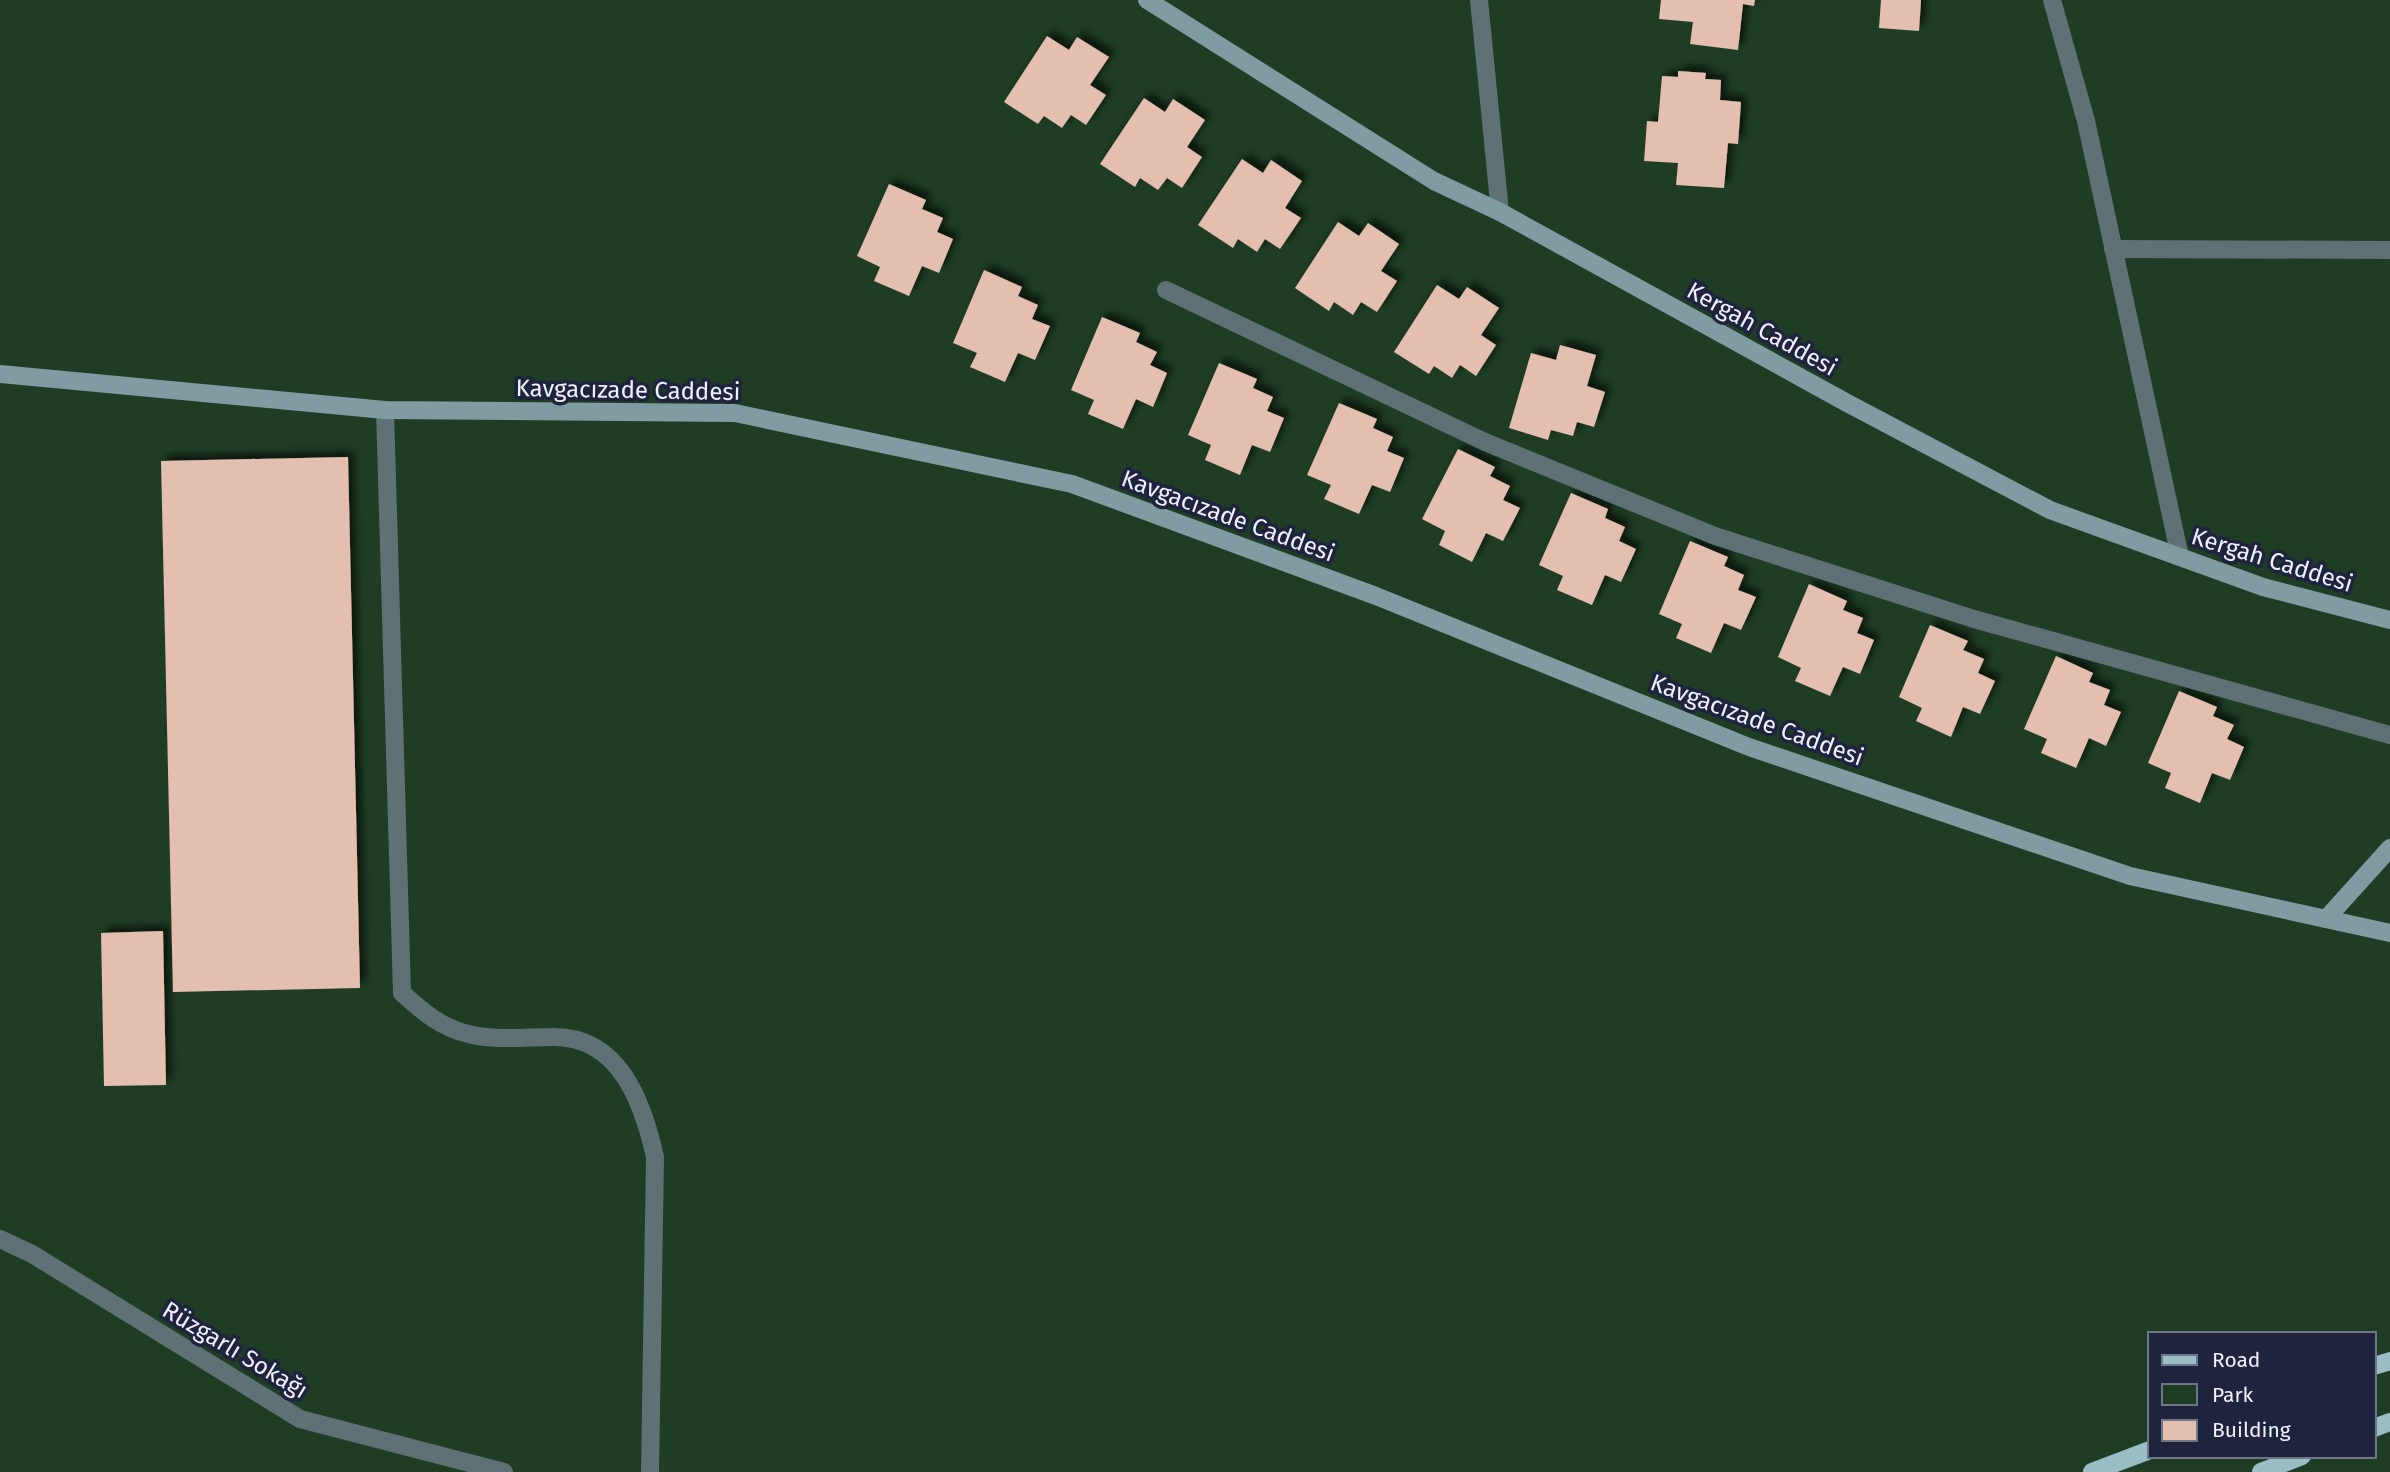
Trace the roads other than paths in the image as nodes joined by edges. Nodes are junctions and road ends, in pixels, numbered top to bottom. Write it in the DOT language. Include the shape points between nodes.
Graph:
graph roads {
  1 [pos="1147,0"];
  2 [pos="1479,0"];
  3 [pos="2052,0"];
  4 [pos="1500,212"];
  5 [pos="2113,249"];
  6 [pos="2390,250"];
  7 [pos="1166,290"];
  8 [pos="0,374"];
  9 [pos="385,410"];
  10 [pos="2180,556"];
  11 [pos="2390,621"];
  12 [pos="2390,735"];
  13 [pos="2390,848"];
  14 [pos="2326,919"];
  15 [pos="2390,933"];
  16 [pos="0,1239"];
  17 [pos="2148,1451"];
  18 [pos="2297,1458"];
  19 [pos="504,1472"];
  20 [pos="650,1472"];
  21 [pos="2092,1472"];
  22 [pos="2261,1472"];
  1 -- 4 [label="street, Kergah Caddesi" via="1434,181"];
  2 -- 4 [label="street"];
  3 -- 5 [label="street"];
  4 -- 10 [label="street, Kergah Caddesi" via="2050,510"];
  5 -- 6 [label="street"];
  5 -- 10 [label="street"];
  7 -- 12 [label="street" via="1485,442 1715,536 1974,619"];
  8 -- 9 [label="street, Kavgacızade Caddesi"];
  9 -- 14 [label="street, Kavgacızade Caddesi" via="735,414 1072,484 1376,596 1762,751 2130,876"];
  9 -- 20 [label="street" via="401,993 431,1020 469,1034 557,1037 584,1043 608,1056 627,1076 645,1115 654,1157"];
  10 -- 11 [label="street, Kergah Caddesi" via="2263,587"];
  13 -- 14 [label="street"];
  14 -- 15 [label="street, Kavgacızade Caddesi"];
  16 -- 19 [label="street, Rüzgarlı Sokağı" via="32,1254 300,1419"];
  17 -- 21 [label="main road"];
  18 -- 22 [label="main road"];
}
